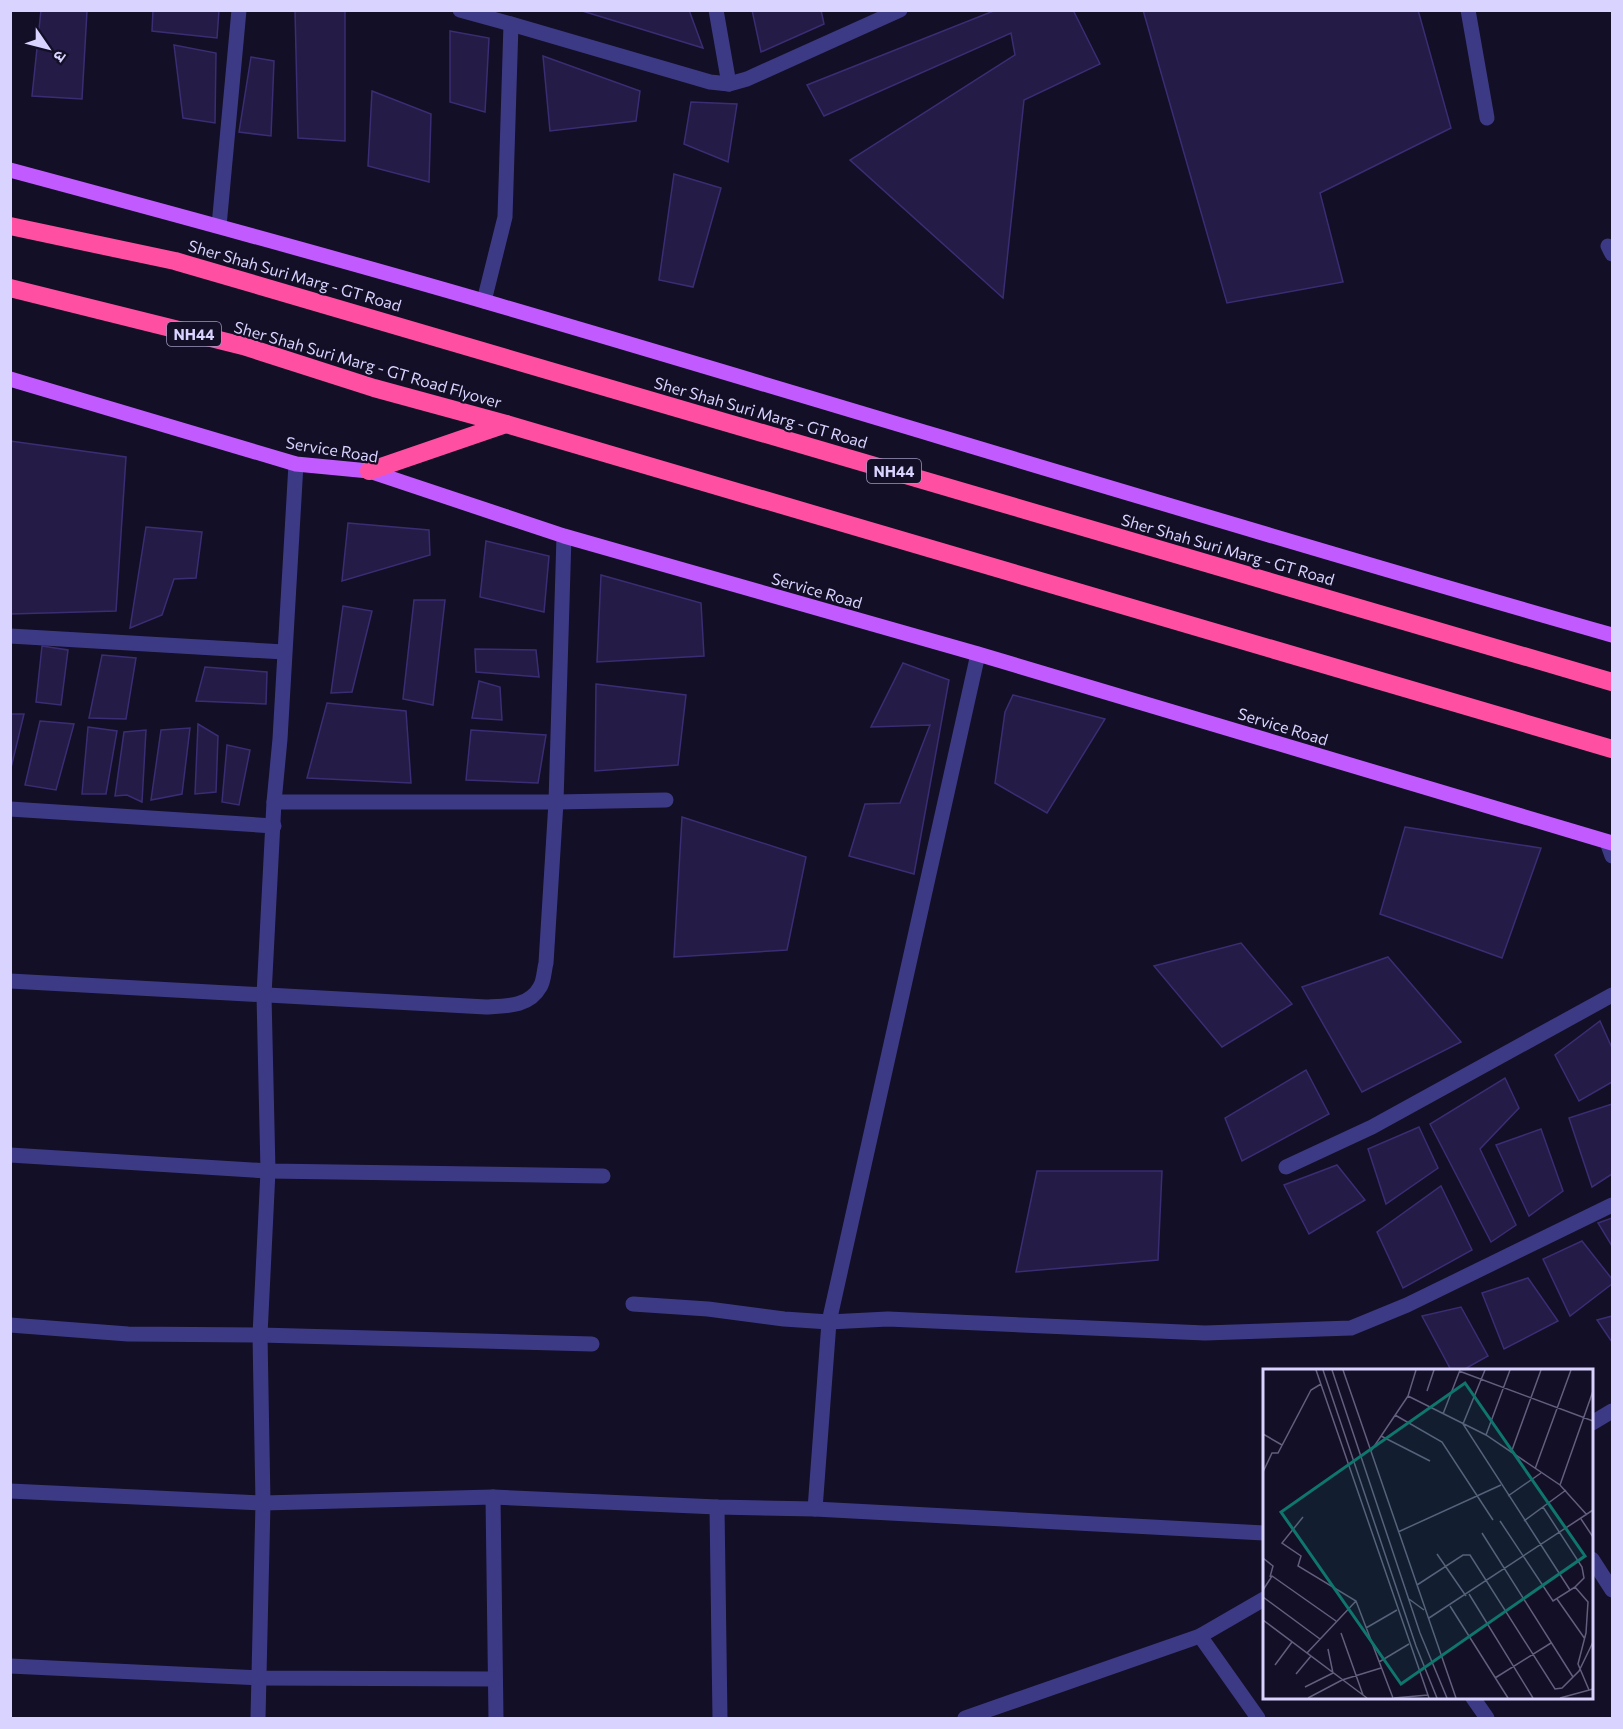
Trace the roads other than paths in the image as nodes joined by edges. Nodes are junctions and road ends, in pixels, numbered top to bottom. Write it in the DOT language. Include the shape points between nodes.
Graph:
graph roads {
  1 [pos="239,10"];
  2 [pos="460,10"];
  3 [pos="716,10"];
  4 [pos="900,10"];
  5 [pos="1468,10"];
  6 [pos="511,24"];
  7 [pos="729,84"];
  8 [pos="1487,118"];
  9 [pos="10,170"];
  10 [pos="10,226"];
  11 [pos="219,226"];
  12 [pos="10,288"];
  13 [pos="484,302"];
  14 [pos="10,380"];
  15 [pos="506,424"];
  16 [pos="296,464"];
  17 [pos="369,471"];
  18 [pos="564,536"];
  19 [pos="1612,635"];
  20 [pos="10,636"];
  21 [pos="284,652"];
  22 [pos="978,654"];
  23 [pos="1612,682"];
  24 [pos="1612,749"];
  25 [pos="666,800"];
  26 [pos="274,802"];
  27 [pos="556,802"];
  28 [pos="10,809"];
  29 [pos="274,826"];
  30 [pos="1610,842"];
  31 [pos="1612,856"];
  32 [pos="10,981"];
  33 [pos="264,995"];
  34 [pos="1612,995"];
  35 [pos="10,1155"];
  36 [pos="1286,1167"];
  37 [pos="268,1171"];
  38 [pos="603,1176"];
  39 [pos="1612,1205"];
  40 [pos="633,1304"];
  41 [pos="830,1322"];
  42 [pos="10,1325"];
  43 [pos="260,1335"];
  44 [pos="592,1344"];
  45 [pos="1612,1411"];
  46 [pos="1593,1422"];
  47 [pos="10,1491"];
  48 [pos="493,1497"];
  49 [pos="263,1503"];
  50 [pos="717,1507"];
  51 [pos="815,1509"];
  52 [pos="1263,1533"];
  53 [pos="1593,1561"];
  54 [pos="1612,1590"];
  55 [pos="1263,1600"];
  56 [pos="1200,1636"];
  57 [pos="10,1666"];
  58 [pos="260,1678"];
  59 [pos="495,1679"];
  60 [pos="1474,1699"];
  61 [pos="975,1717"];
  62 [pos="258,1719"];
  63 [pos="496,1719"];
  64 [pos="720,1719"];
  65 [pos="1258,1719"];
  66 [pos="1487,1719"];
  1 -- 11 [label="street"];
  2 -- 6 [label="street"];
  3 -- 7 [label="street"];
  4 -- 7 [label="street"];
  5 -- 8 [label="street"];
  6 -- 7 [label="street" via="710,82"];
  6 -- 13 [label="street" via="505,217"];
  9 -- 11 [label="main road"];
  10 -- 23 [label="highway, Sher Shah Suri Marg - GT Road / NH44" via="175,261"];
  11 -- 13 [label="main road"];
  12 -- 15 [label="highway, Sher Shah Suri Marg - GT Road Flyover / NH44" via="243,346 374,388"];
  13 -- 19 [label="main road"];
  14 -- 16 [label="main road, Service Road"];
  15 -- 17 [label="highway"];
  15 -- 24 [label="highway, NH44"];
  16 -- 17 [label="main road, Service Road"];
  16 -- 21 [label="street"];
  17 -- 18 [label="main road, Service Road"];
  18 -- 22 [label="main road, Service Road"];
  18 -- 27 [label="street"];
  20 -- 21 [label="street"];
  21 -- 26 [label="street"];
  22 -- 30 [label="main road, Service Road"];
  22 -- 41 [label="street"];
  25 -- 27 [label="street"];
  26 -- 27 [label="street"];
  26 -- 29 [label="street"];
  27 -- 33 [label="street" via="546,963 540,987 528,1000 513,1006 486,1007"];
  28 -- 29 [label="street"];
  29 -- 33 [label="street"];
  30 -- 31 [label="street"];
  32 -- 33 [label="street"];
  33 -- 37 [label="street"];
  34 -- 36 [label="street" via="1393,1116"];
  35 -- 37 [label="street"];
  37 -- 38 [label="street"];
  37 -- 43 [label="street"];
  39 -- 41 [label="street" via="1407,1305 1351,1328 1205,1333 888,1319"];
  40 -- 41 [label="street"];
  41 -- 51 [label="street"];
  42 -- 43 [label="street" via="128,1334"];
  43 -- 44 [label="street"];
  43 -- 49 [label="street"];
  45 -- 46 [label="street"];
  47 -- 49 [label="street"];
  48 -- 49 [label="street"];
  48 -- 50 [label="street"];
  48 -- 59 [label="street"];
  49 -- 58 [label="street"];
  50 -- 51 [label="street"];
  50 -- 64 [label="street"];
  51 -- 52 [label="street"];
  53 -- 54 [label="street"];
  55 -- 56 [label="street"];
  56 -- 61 [label="street"];
  56 -- 65 [label="street"];
  57 -- 58 [label="street"];
  58 -- 59 [label="street"];
  58 -- 62 [label="street"];
  59 -- 63 [label="street"];
  60 -- 66 [label="street"];
}
